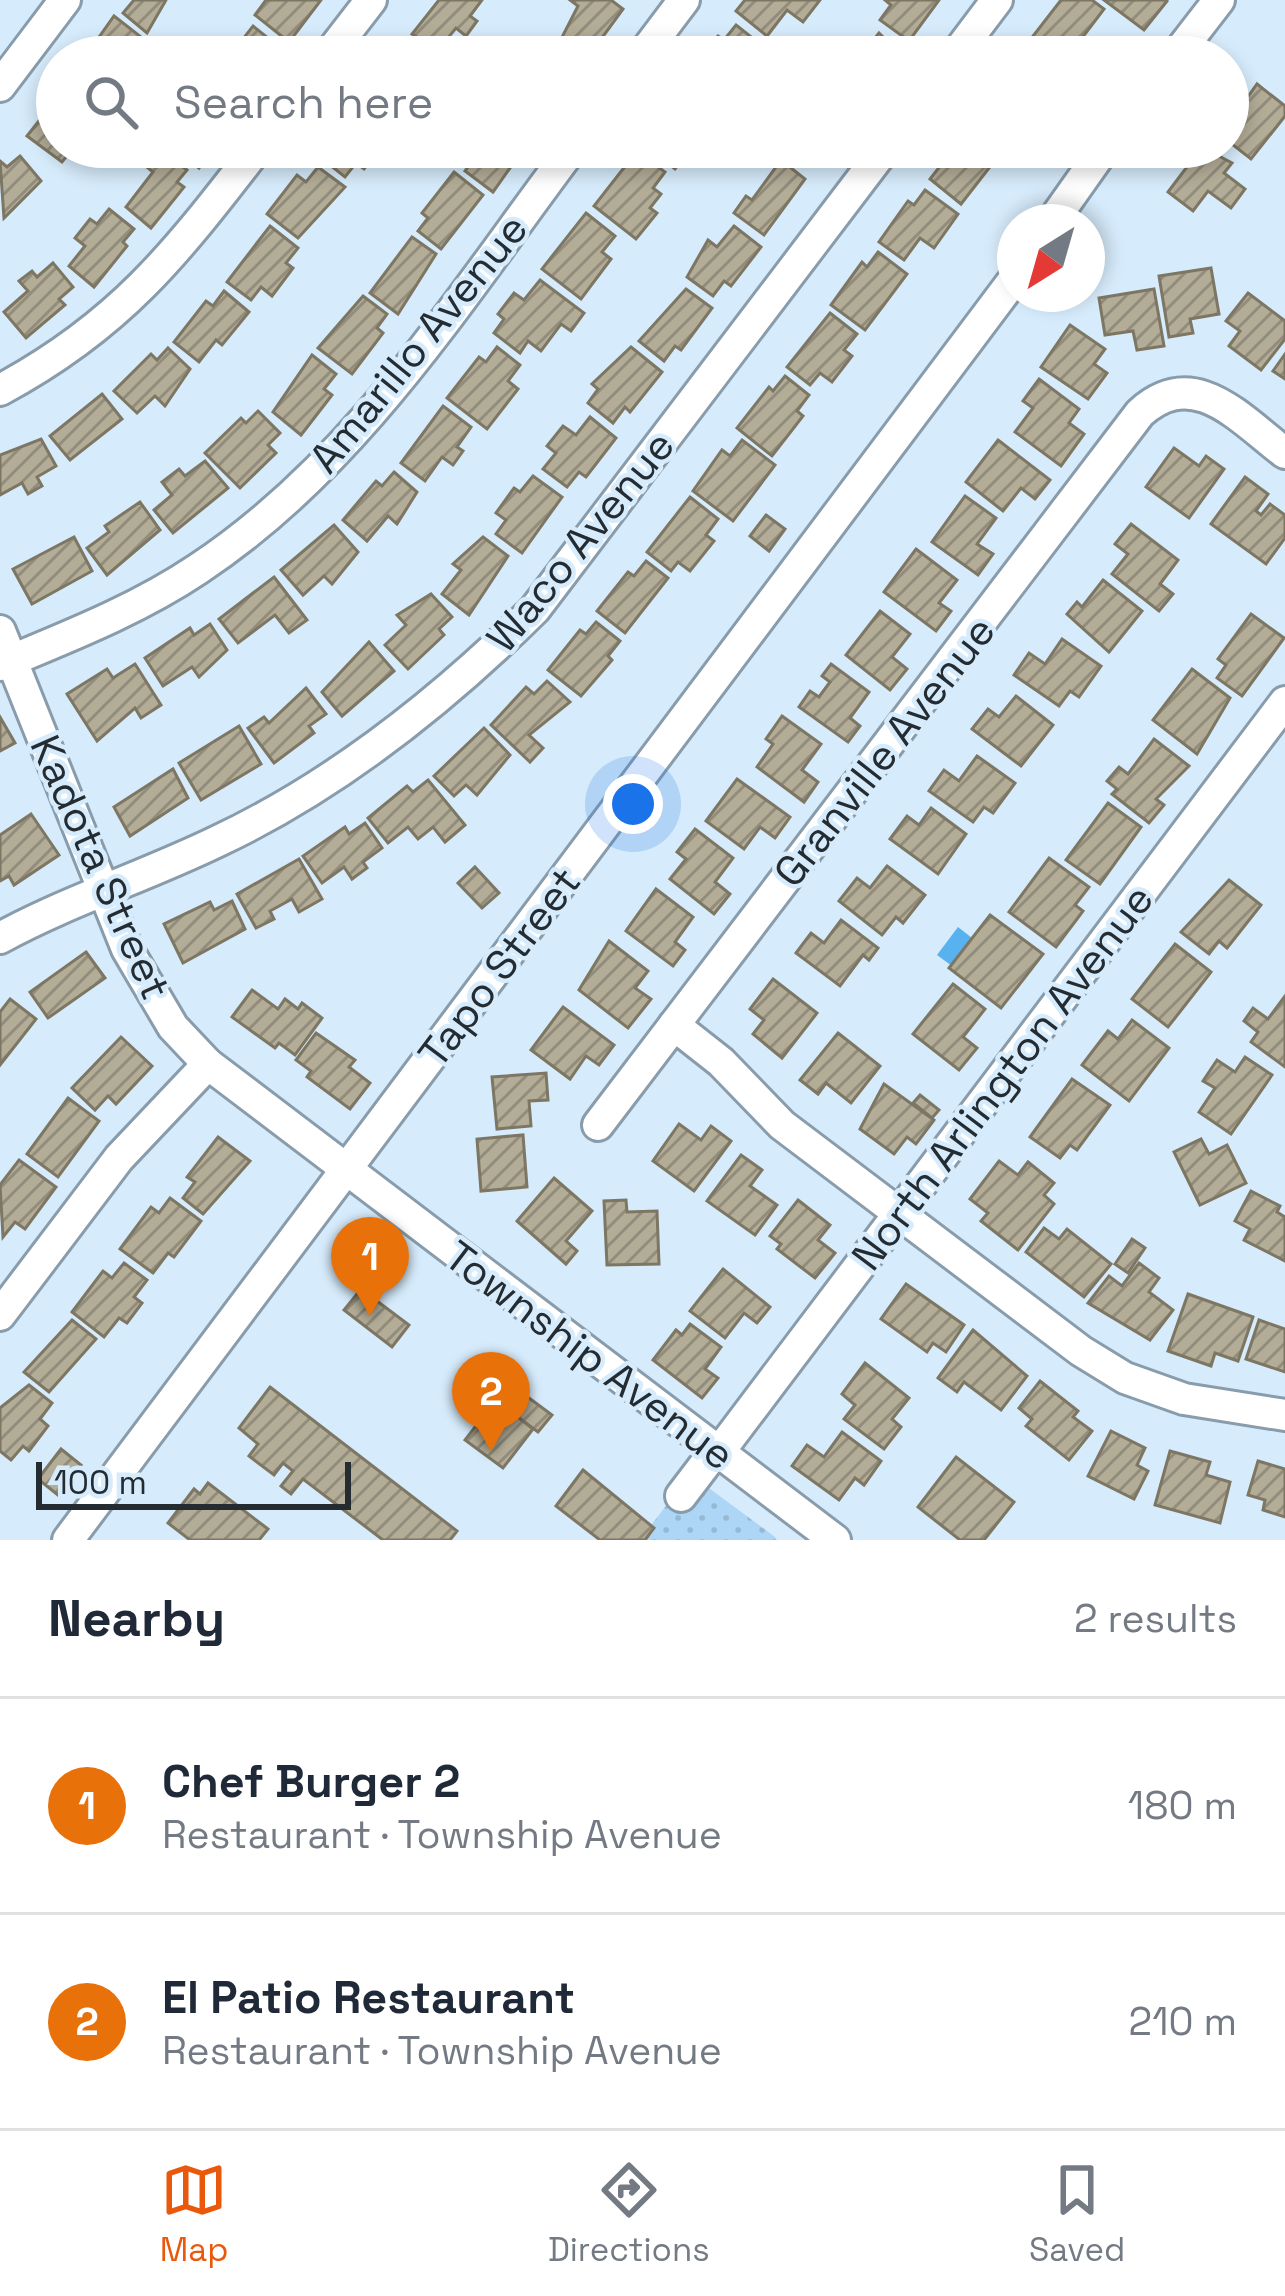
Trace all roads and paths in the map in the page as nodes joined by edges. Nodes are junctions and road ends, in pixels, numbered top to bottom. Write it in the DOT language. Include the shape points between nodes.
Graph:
graph roads {
  1 [pos="65,0"];
  2 [pos="371,0"];
  3 [pos="684,0"];
  4 [pos="998,0"];
  5 [pos="1219,0"];
  6 [pos="38,36"];
  7 [pos="343,36"];
  8 [pos="657,36"];
  9 [pos="970,36"];
  10 [pos="1191,36"];
  11 [pos="36,38"];
  12 [pos="0,86"];
  13 [pos="242,168"];
  14 [pos="557,168"];
  15 [pos="870,168"];
  16 [pos="1090,168"];
  17 [pos="1065,204"];
  18 [pos="997,302"];
  19 [pos="0,390"];
  20 [pos="1285,453"];
  21 [pos="4,652"];
  22 [pos="1285,702"];
  23 [pos="105,892"];
  24 [pos="0,938"];
  25 [pos="674,1025"];
  26 [pos="208,1064"];
  27 [pos="598,1125"];
  28 [pos="346,1171"];
  29 [pos="899,1214"];
  30 [pos="0,1316"];
  31 [pos="1285,1414"];
  32 [pos="717,1451"];
  33 [pos="682,1496"];
  34 [pos="68,1540"];
  35 [pos="835,1540"];
  1 -- 6 [label="street"];
  2 -- 7 [label="street"];
  3 -- 8 [label="street"];
  4 -- 9 [label="street"];
  5 -- 10 [label="street"];
  11 -- 12 [label="street"];
  13 -- 19 [label="street" via="170,262 119,312"];
  14 -- 21 [label="street, Amarillo Avenue" via="349,441 288,499 198,569 120,614"];
  15 -- 23 [label="street, Waco Avenue" via="535,608 482,661 317,786"];
  16 -- 17 [label="street"];
  18 -- 28 [label="street, Tapo Street"];
  20 -- 25 [label="street, Granville Avenue" via="1199,392 1157,397 1140,412"];
  21 -- 23 [label="street, Kadota Street"];
  22 -- 29 [label="street, North Arlington Avenue"];
  23 -- 24 [label="street, Waco Avenue"];
  23 -- 26 [label="street, Kadota Street" via="147,988"];
  25 -- 27 [label="street, Granville Avenue"];
  25 -- 29 [label="street" via="782,1125"];
  26 -- 28 [label="street, Kadota Street"];
  26 -- 30 [label="street" via="119,1158"];
  28 -- 32 [label="street, Township Avenue"];
  28 -- 34 [label="street, Tapo Street"];
  29 -- 31 [label="street" via="1125,1378 1184,1399"];
  29 -- 32 [label="street, North Arlington Avenue"];
  32 -- 33 [label="street, North Arlington Avenue"];
  32 -- 35 [label="street, Township Avenue"];
}
